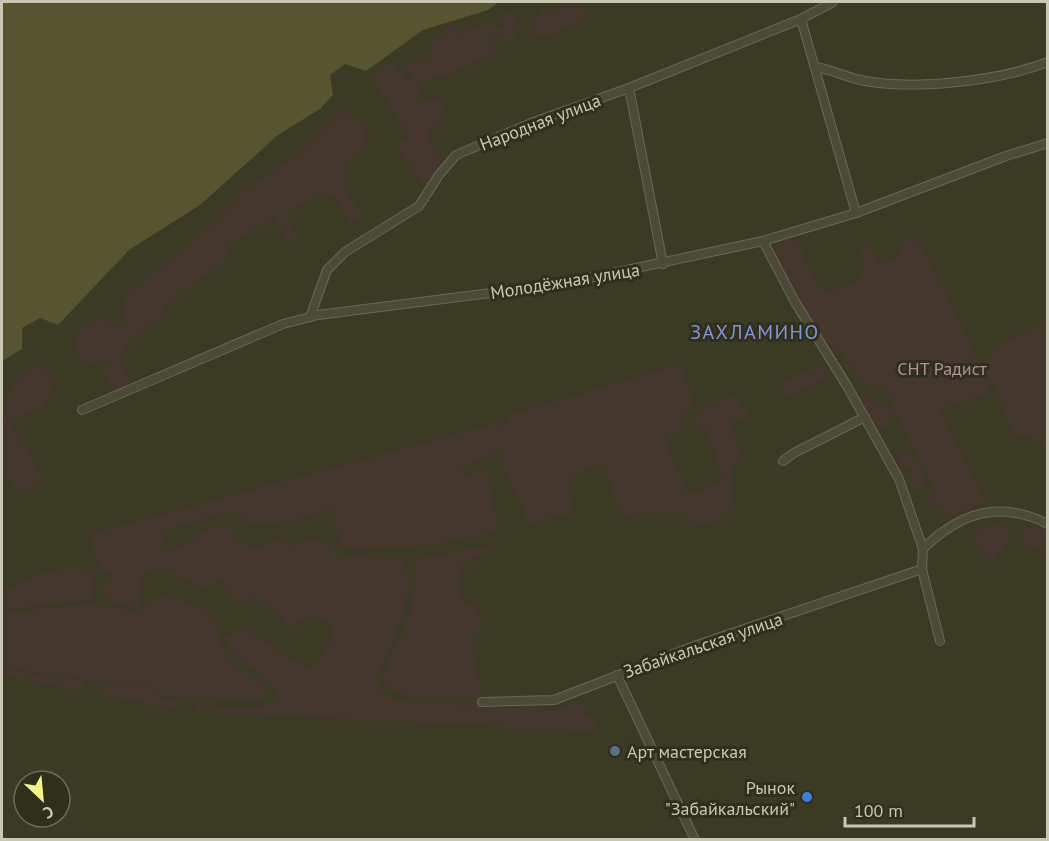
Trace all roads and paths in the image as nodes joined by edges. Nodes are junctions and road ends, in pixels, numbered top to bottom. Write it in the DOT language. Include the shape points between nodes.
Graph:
graph roads {
  1 [pos="833,2"];
  2 [pos="801,19"];
  3 [pos="1047,62"];
  4 [pos="816,67"];
  5 [pos="629,88"];
  6 [pos="1047,143"];
  7 [pos="856,213"];
  8 [pos="763,241"];
  9 [pos="663,264"];
  10 [pos="310,317"];
  11 [pos="82,410"];
  12 [pos="864,417"];
  13 [pos="783,461"];
  14 [pos="1047,524"];
  15 [pos="923,549"];
  16 [pos="922,569"];
  17 [pos="940,641"];
  18 [pos="617,675"];
  19 [pos="482,702"];
  20 [pos="695,840"];
  1 -- 2 [label="street, Народная улица"];
  2 -- 4 [label="street"];
  2 -- 5 [label="street, Народная улица"];
  3 -- 4 [label="street" via="980,77 888,84"];
  4 -- 7 [label="street"];
  5 -- 9 [label="street"];
  5 -- 10 [label="street, Народная улица" via="456,154 419,206 345,252 327,270"];
  6 -- 7 [label="street, Молодёжная улица"];
  7 -- 8 [label="street, Молодёжная улица"];
  8 -- 9 [label="street, Молодёжная улица"];
  8 -- 12 [label="street"];
  9 -- 10 [label="street, Молодёжная улица" via="561,284"];
  10 -- 11 [label="street, Молодёжная улица" via="283,324"];
  12 -- 13 [label="street"];
  12 -- 15 [label="street" via="899,478"];
  14 -- 15 [label="street" via="1013,511 976,514 939,533"];
  15 -- 16 [label="street"];
  16 -- 17 [label="street"];
  16 -- 18 [label="street, Забайкальская улица"];
  18 -- 19 [label="street, Забайкальская улица" via="554,700"];
  18 -- 20 [label="street"];
}
